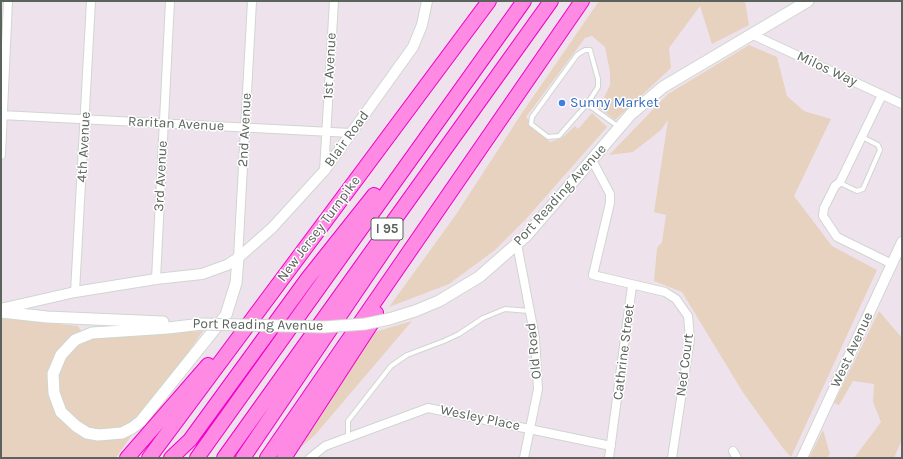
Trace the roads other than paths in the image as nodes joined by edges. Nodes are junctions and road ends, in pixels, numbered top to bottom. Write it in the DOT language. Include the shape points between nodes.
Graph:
graph roads {
  1 [pos="8,1"];
  2 [pos="91,1"];
  3 [pos="170,1"];
  4 [pos="252,1"];
  5 [pos="334,1"];
  6 [pos="427,1"];
  7 [pos="489,1"];
  8 [pos="524,1"];
  9 [pos="551,1"];
  10 [pos="582,1"];
  11 [pos="808,1"];
  12 [pos="751,34"];
  13 [pos="510,58"];
  14 [pos="882,95"];
  15 [pos="587,104"];
  16 [pos="902,104"];
  17 [pos="2,115"];
  18 [pos="85,119"];
  19 [pos="163,123"];
  20 [pos="245,127"];
  21 [pos="620,128"];
  22 [pos="432,129"];
  23 [pos="327,131"];
  24 [pos="351,133"];
  25 [pos="862,137"];
  26 [pos="1,155"];
  27 [pos="592,160"];
  28 [pos="324,171"];
  29 [pos="840,182"];
  30 [pos="902,242"];
  31 [pos="517,244"];
  32 [pos="238,258"];
  33 [pos="892,264"];
  34 [pos="283,278"];
  35 [pos="156,279"];
  36 [pos="632,286"];
  37 [pos="382,290"];
  38 [pos="75,292"];
  39 [pos="1,309"];
  40 [pos="530,311"];
  41 [pos="1,312"];
  42 [pos="202,324"];
  43 [pos="531,429"];
  44 [pos="348,437"];
  45 [pos="611,446"];
  46 [pos="127,458"];
  47 [pos="149,458"];
  48 [pos="171,458"];
  49 [pos="197,458"];
  50 [pos="224,458"];
  51 [pos="243,458"];
  52 [pos="267,458"];
  53 [pos="284,458"];
  54 [pos="310,458"];
  55 [pos="524,458"];
  56 [pos="608,458"];
  57 [pos="672,458"];
  58 [pos="802,458"];
  1 -- 17 [label="street"];
  2 -- 18 [label="street, 4th Avenue"];
  3 -- 19 [label="street, 3rd Avenue"];
  4 -- 20 [label="street, 2nd Avenue"];
  5 -- 23 [label="street, 1st Avenue"];
  6 -- 24 [label="street, Blair Road" via="422,25 413,47"];
  7 -- 34 [label="highway, New Jersey Turnpike"];
  8 -- 22 [label="highway, I 95"];
  9 -- 13 [label="highway, I 95"];
  10 -- 37 [label="highway, I 95"];
  11 -- 12 [label="main road, Port Reading Avenue"];
  12 -- 14 [label="street, Milos Way"];
  12 -- 21 [label="main road, Port Reading Avenue" via="663,87 631,114"];
  13 -- 50 [label="highway, I 95"];
  13 -- 51 [label="highway"];
  14 -- 16 [label="street, Milos Way"];
  14 -- 25 [label="street"];
  15 -- 15 [label="lane" via="598,87 590,50 577,55 532,117 531,124 548,137 559,136"];
  15 -- 21 [label="lane"];
  17 -- 18 [label="street, Raritan Avenue"];
  17 -- 26 [label="street"];
  18 -- 19 [label="street, Raritan Avenue"];
  18 -- 38 [label="street, 4th Avenue"];
  19 -- 20 [label="street, Raritan Avenue"];
  19 -- 35 [label="street, 3rd Avenue"];
  20 -- 23 [label="street, Raritan Avenue"];
  20 -- 32 [label="street, 2nd Avenue"];
  21 -- 27 [label="main road, Port Reading Avenue"];
  22 -- 48 [label="highway" via="339,237 198,430"];
  22 -- 49 [label="highway, I 95"];
  23 -- 24 [label="street, Raritan Avenue"];
  23 -- 28 [label="street, 1st Avenue"];
  24 -- 28 [label="street, Blair Road"];
  25 -- 29 [label="street"];
  25 -- 29 [label="lane" via="878,145 880,150 863,189 856,191"];
  27 -- 31 [label="main road, Port Reading Avenue"];
  27 -- 36 [label="street, Cathrine Street" via="610,194 593,275"];
  28 -- 32 [label="street, Blair Road" via="272,228"];
  29 -- 33 [label="street" via="832,191 823,216 837,237"];
  30 -- 33 [label="street, West Avenue"];
  31 -- 40 [label="street, Old Road"];
  31 -- 42 [label="main road, Port Reading Avenue, bridge" via="479,277 459,290 415,311 389,319 365,324 324,327"];
  32 -- 35 [label="street" via="202,274"];
  32 -- 42 [label="main road" via="236,283 226,315 141,421 122,433 98,435 87,433 61,412 54,393 53,374 61,355 75,340 92,333"];
  33 -- 58 [label="street, West Avenue"];
  34 -- 46 [label="highway"];
  34 -- 47 [label="highway, New Jersey Turnpike"];
  35 -- 38 [label="street"];
  36 -- 45 [label="street, Cathrine Street"];
  36 -- 57 [label="street, Ned Court" via="665,292 676,299 688,316 690,339"];
  37 -- 52 [label="highway, I 95"];
  37 -- 53 [label="highway" via="375,318"];
  38 -- 39 [label="street"];
  40 -- 43 [label="street, Old Road" via="535,338 538,389"];
  40 -- 44 [label="lane" via="505,309 484,318 459,334 407,355 391,366 348,421"];
  41 -- 42 [label="main road, Port Reading Avenue" via="47,317"];
  43 -- 44 [label="street, Wesley Place" via="428,408"];
  43 -- 45 [label="street, Wesley Place"];
  43 -- 55 [label="street, Old Road"];
  44 -- 54 [label="street, Wesley Place" via="325,446"];
  45 -- 56 [label="street, Cathrine Street"];
}
